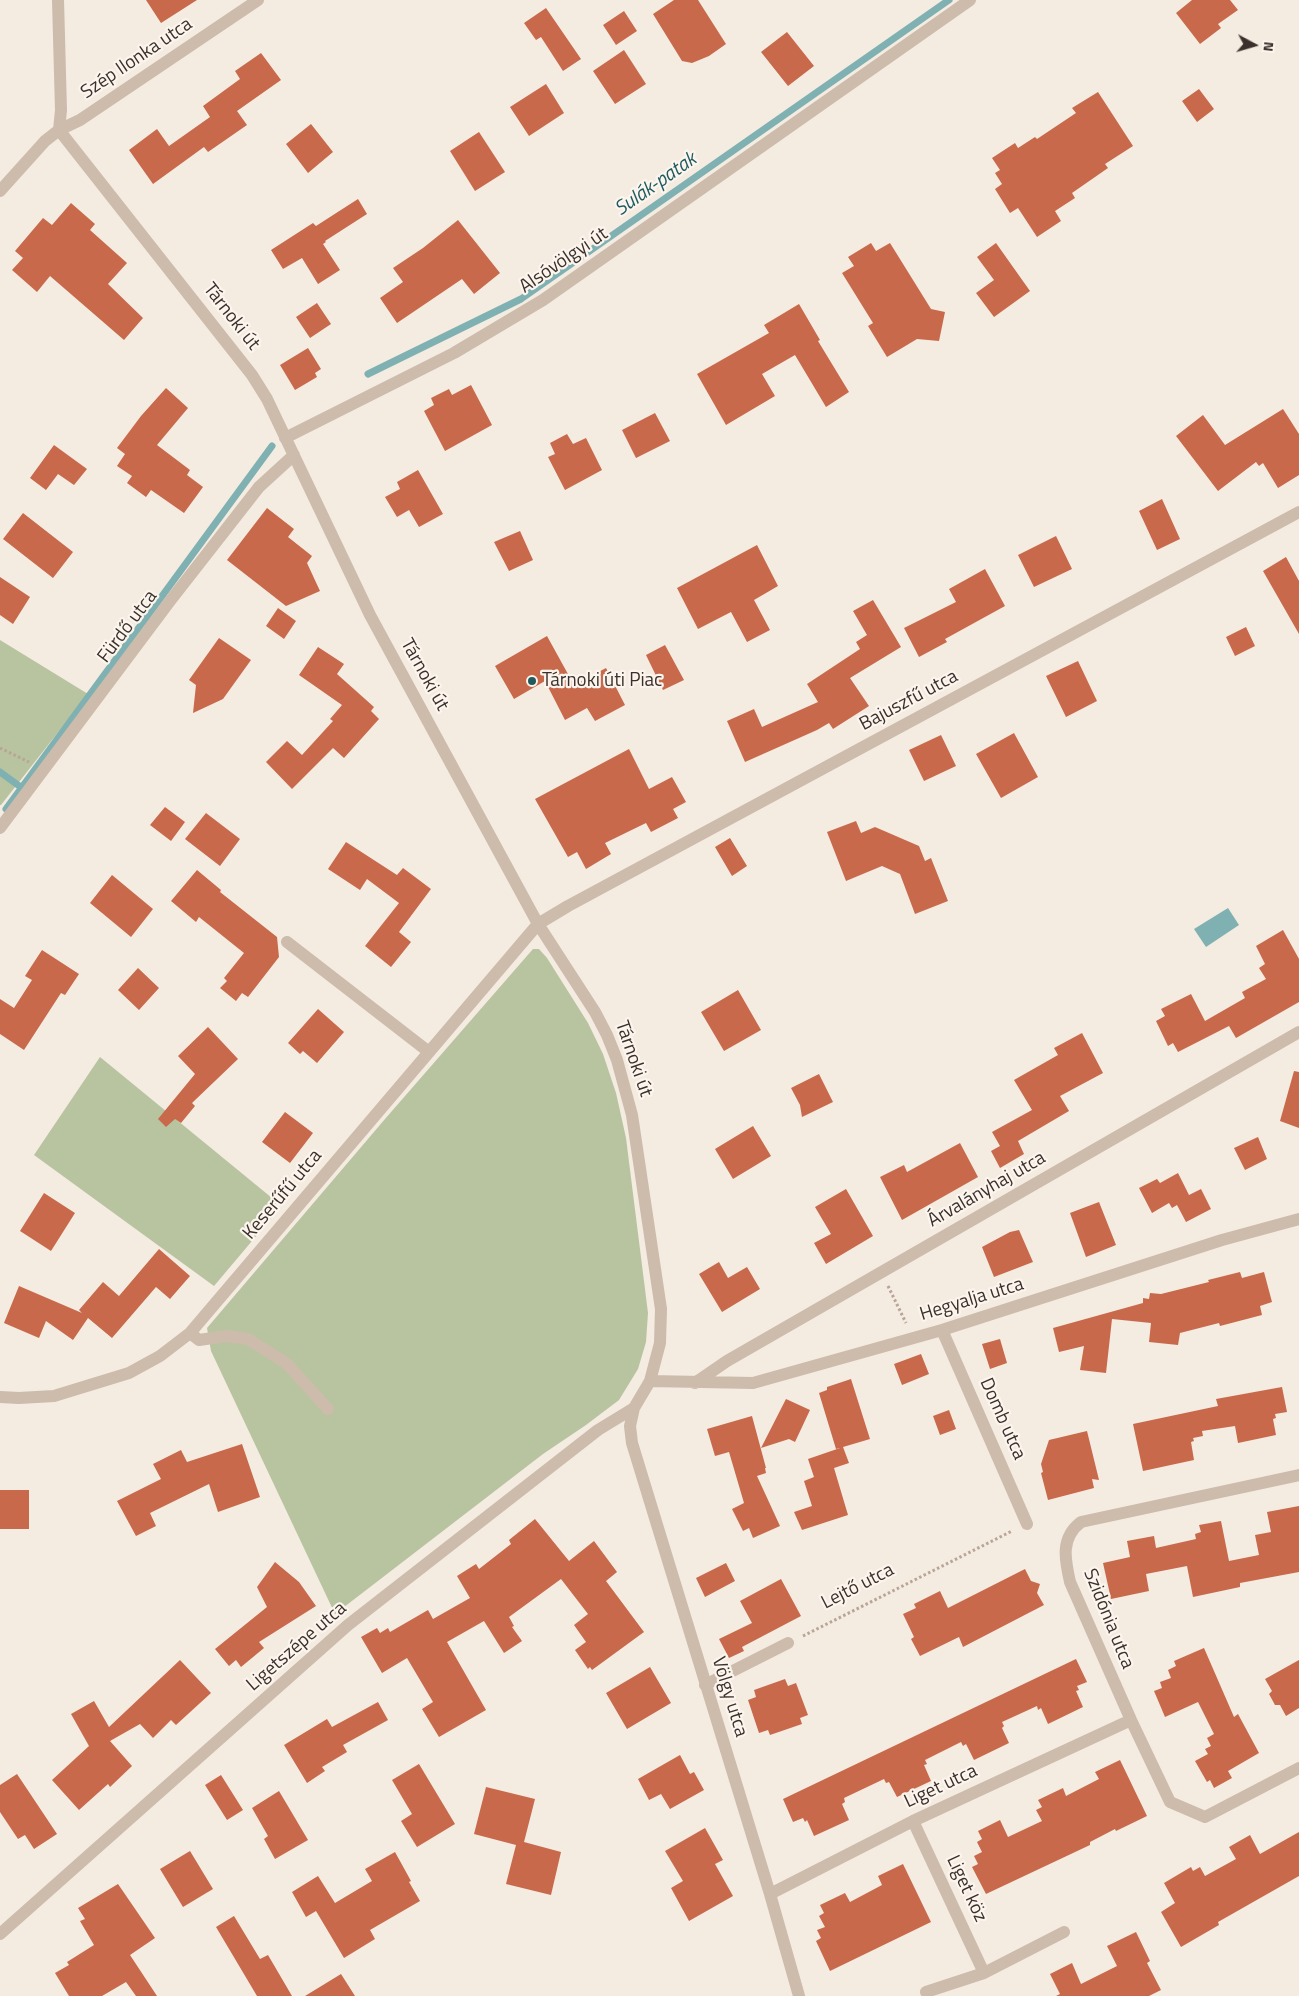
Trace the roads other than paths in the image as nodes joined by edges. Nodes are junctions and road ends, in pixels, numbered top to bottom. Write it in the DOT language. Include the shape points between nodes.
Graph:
graph roads {
  1 [pos="58,0"];
  2 [pos="258,0"];
  3 [pos="970,0"];
  4 [pos="59,130"];
  5 [pos="0,190"];
  6 [pos="286,438"];
  7 [pos="294,455"];
  8 [pos="1299,512"];
  9 [pos="0,828"];
  10 [pos="538,924"];
  11 [pos="287,942"];
  12 [pos="1299,1032"];
  13 [pos="429,1052"];
  14 [pos="1299,1219"];
  15 [pos="942,1330"];
  16 [pos="190,1333"];
  17 [pos="650,1381"];
  18 [pos="696,1383"];
  19 [pos="0,1397"];
  20 [pos="634,1408"];
  21 [pos="328,1409"];
  22 [pos="1299,1475"];
  23 [pos="1027,1524"];
  24 [pos="788,1643"];
  25 [pos="706,1684"];
  26 [pos="1131,1720"];
  27 [pos="1299,1768"];
  28 [pos="913,1821"];
  29 [pos="770,1894"];
  30 [pos="1064,1932"];
  31 [pos="0,1934"];
  32 [pos="984,1973"];
  33 [pos="926,1992"];
  34 [pos="799,1996"];
  1 -- 4 [label="street"];
  2 -- 4 [label="street, Szép Ilonka utca" via="80,120"];
  3 -- 6 [label="street, Alsóvölgyi út" via="543,300 454,353"];
  4 -- 5 [label="street, Szép Ilonka utca" via="45,140"];
  4 -- 6 [label="street, Tárnoki út" via="252,375"];
  6 -- 7 [label="street, Tárnoki út"];
  7 -- 9 [label="street, Fürdő utca" via="259,487"];
  7 -- 10 [label="street, Tárnoki út" via="370,615"];
  8 -- 10 [label="street, Bajuszfű utca"];
  10 -- 13 [label="street, Keserűfű utca"];
  10 -- 17 [label="street, Tárnoki út" via="607,1035 632,1115 661,1309 660,1343"];
  11 -- 13 [label="street"];
  12 -- 18 [label="street, Árvalányhaj utca" via="727,1361"];
  13 -- 16 [label="street, Keserűfű utca"];
  14 -- 15 [label="street, Hegyalja utca" via="1222,1240"];
  15 -- 18 [label="street, Hegyalja utca" via="753,1382"];
  15 -- 23 [label="street, Domb utca"];
  16 -- 19 [label="street, Keserűfű utca" via="160,1356 129,1373 54,1396"];
  16 -- 21 [label="street" via="199,1340 226,1336 248,1339 286,1363"];
  17 -- 18 [label="street, Hegyalja utca"];
  17 -- 20 [label="street, Tárnoki út"];
  20 -- 25 [label="street, Völgy utca" via="630,1426 632,1443"];
  20 -- 31 [label="street, Ligetszépe utca" via="598,1430 348,1626"];
  22 -- 26 [label="street, Szidónia utca" via="1082,1522 1066,1539 1065,1560 1070,1582"];
  24 -- 25 [label="street"];
  25 -- 29 [label="street, Völgy utca"];
  26 -- 27 [label="street, Szidónia utca" via="1170,1802 1205,1817"];
  26 -- 28 [label="street, Liget utca"];
  28 -- 29 [label="street, Liget utca"];
  28 -- 32 [label="street, Liget köz"];
  29 -- 34 [label="street, Völgy utca"];
  30 -- 32 [label="street"];
  32 -- 33 [label="street"];
}
